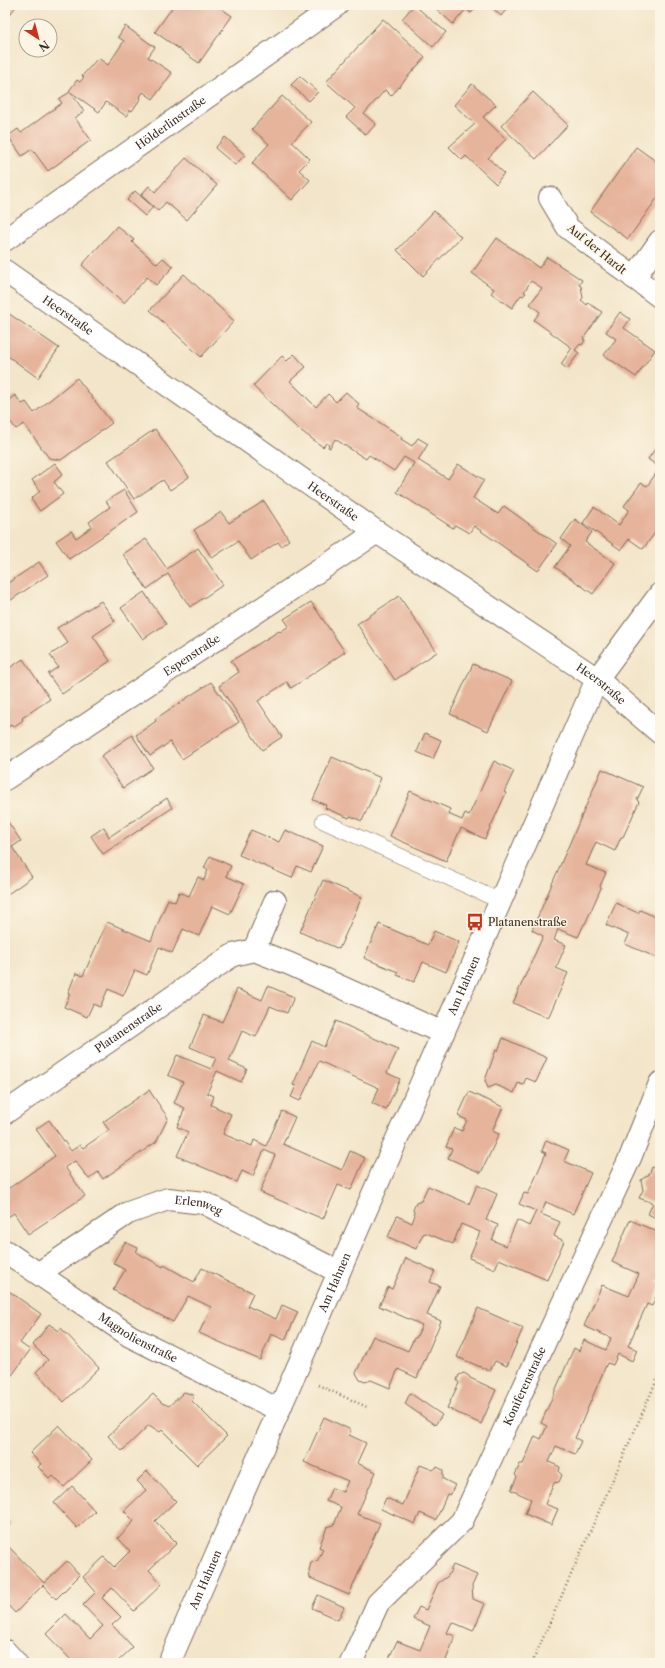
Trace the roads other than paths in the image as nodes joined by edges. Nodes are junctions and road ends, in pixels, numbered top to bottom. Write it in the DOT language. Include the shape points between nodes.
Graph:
graph roads {
  1 [pos="337,5"];
  2 [pos="550,198"];
  3 [pos="5,240"];
  4 [pos="660,241"];
  5 [pos="5,271"];
  6 [pos="634,278"];
  7 [pos="660,297"];
  8 [pos="377,532"];
  9 [pos="660,594"];
  10 [pos="597,679"];
  11 [pos="660,733"];
  12 [pos="5,779"];
  13 [pos="323,821"];
  14 [pos="275,901"];
  15 [pos="500,901"];
  16 [pos="254,950"];
  17 [pos="443,1033"];
  18 [pos="660,1083"];
  19 [pos="5,1113"];
  20 [pos="5,1251"];
  21 [pos="339,1272"];
  22 [pos="39,1273"];
  23 [pos="279,1410"];
  24 [pos="5,1651"];
  25 [pos="16,1663"];
  26 [pos="169,1663"];
  27 [pos="351,1663"];
  1 -- 3 [label="street, Hölderlinstraße"];
  2 -- 6 [label="street, Auf der Hardt" via="568,228"];
  4 -- 6 [label="street, Auf der Hardt"];
  5 -- 8 [label="street, Heerstraße"];
  6 -- 7 [label="street, Auf der Hardt"];
  8 -- 10 [label="street, Heerstraße"];
  8 -- 12 [label="street, Espenstraße"];
  9 -- 10 [label="street"];
  10 -- 11 [label="street, Heerstraße"];
  10 -- 15 [label="street, Am Hahnen"];
  13 -- 15 [label="lane"];
  14 -- 16 [label="street"];
  15 -- 17 [label="street, Am Hahnen"];
  16 -- 17 [label="street"];
  16 -- 19 [label="street, Platanenstraße" via="233,955"];
  17 -- 21 [label="street, Am Hahnen"];
  18 -- 27 [label="street, Koniferenstraße" via="630,1158 462,1521 378,1603"];
  20 -- 22 [label="street, Magnolienstraße"];
  21 -- 22 [label="street, Erlenweg" via="204,1203 168,1199 128,1213"];
  21 -- 23 [label="street, Am Hahnen"];
  22 -- 23 [label="street, Magnolienstraße" via="130,1336"];
  23 -- 26 [label="street, Am Hahnen"];
  24 -- 25 [label="street"];
}
